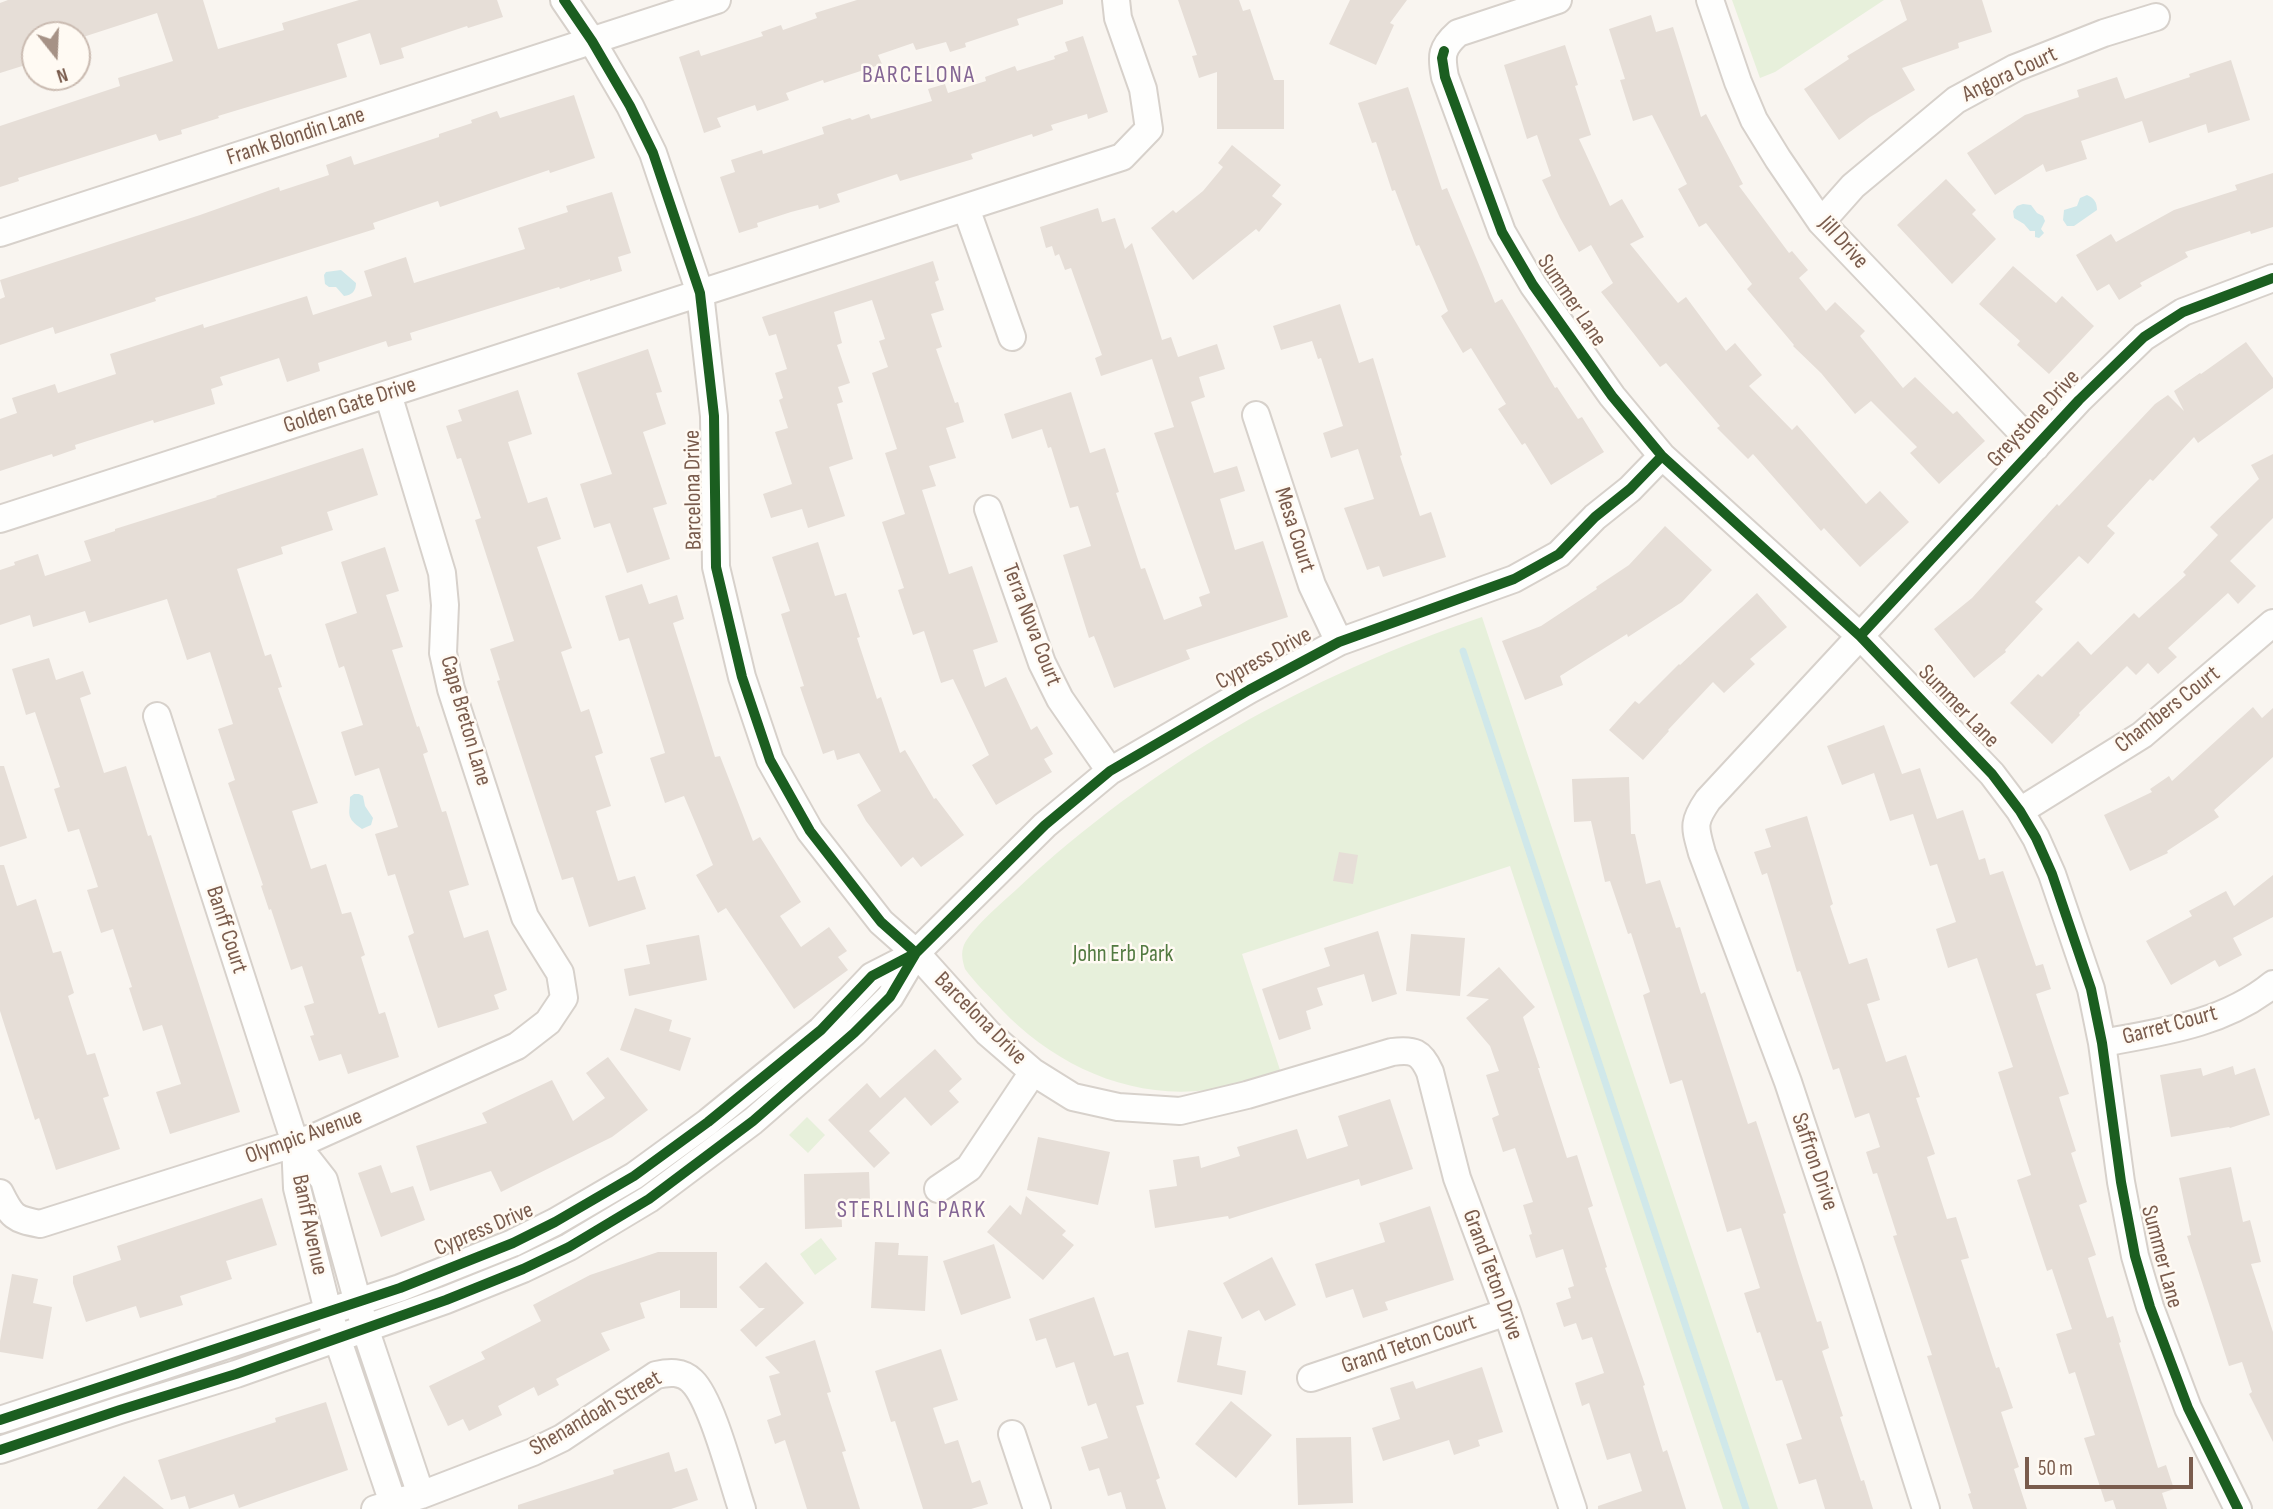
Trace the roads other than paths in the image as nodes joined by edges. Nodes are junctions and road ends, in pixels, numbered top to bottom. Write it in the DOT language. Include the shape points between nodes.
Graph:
graph roads {
  1 [pos="564,0"];
  2 [pos="717,0"];
  3 [pos="1116,0"];
  4 [pos="1558,0"];
  5 [pos="1710,0"];
  6 [pos="2156,17"];
  7 [pos="592,41"];
  8 [pos="966,208"];
  9 [pos="1821,222"];
  10 [pos="0,233"];
  11 [pos="2273,278"];
  12 [pos="700,293"];
  13 [pos="1012,337"];
  14 [pos="388,394"];
  15 [pos="1256,415"];
  16 [pos="2036,447"];
  17 [pos="1662,456"];
  18 [pos="988,509"];
  19 [pos="0,519"];
  20 [pos="2273,623"];
  21 [pos="1860,636"];
  22 [pos="1339,642"];
  23 [pos="157,716"];
  24 [pos="1110,771"];
  25 [pos="2020,811"];
  26 [pos="1696,818"];
  27 [pos="916,953"];
  28 [pos="2273,984"];
  29 [pos="564,999"];
  30 [pos="2102,1043"];
  31 [pos="1406,1051"];
  32 [pos="1033,1072"];
  33 [pos="295,1143"];
  34 [pos="938,1189"];
  35 [pos="0,1193"];
  36 [pos="358,1302"];
  37 [pos="328,1311"];
  38 [pos="1507,1312"];
  39 [pos="365,1328"];
  40 [pos="339,1338"];
  41 [pos="1311,1378"];
  42 [pos="0,1420"];
  43 [pos="1012,1434"];
  44 [pos="0,1450"];
  45 [pos="421,1495"];
  46 [pos="384,1506"];
  47 [pos="742,1509"];
  48 [pos="1037,1509"];
  49 [pos="1573,1509"];
  50 [pos="1926,1509"];
  51 [pos="2238,1509"];
  1 -- 7 [label="street, Barcelona Drive"];
  2 -- 7 [label="street, Frank Blondin Lane"];
  3 -- 8 [label="street, Golden Gate Drive" via="1143,89 1149,129 1122,157"];
  4 -- 17 [label="street, Summer Lane" via="1458,33 1444,51 1445,77 1502,232 1533,285 1612,396"];
  5 -- 9 [label="street, Jill Drive" via="1754,120"];
  6 -- 9 [label="street, Angora Court" via="2015,68 1956,100 1853,186"];
  7 -- 10 [label="street, Frank Blondin Lane"];
  7 -- 12 [label="street, Barcelona Drive" via="653,153"];
  8 -- 12 [label="street, Golden Gate Drive"];
  8 -- 13 [label="street"];
  9 -- 16 [label="street, Jill Drive"];
  11 -- 16 [label="street, Greystone Drive" via="2183,312 2144,337"];
  12 -- 14 [label="street, Golden Gate Drive"];
  12 -- 27 [label="street, Barcelona Drive" via="714,415 716,567 742,677 770,760 810,831 881,922"];
  14 -- 19 [label="street, Golden Gate Drive"];
  14 -- 29 [label="street, Cape Breton Lane" via="442,573 443,653 451,689 525,917 560,973"];
  15 -- 22 [label="street, Mesa Court" via="1312,584"];
  16 -- 21 [label="street, Greystone Drive"];
  17 -- 21 [label="street, Summer Lane"];
  17 -- 22 [label="street, Cypress Drive" via="1559,554 1514,579"];
  18 -- 24 [label="street, Terra Nova Court" via="1042,663 1060,699"];
  20 -- 25 [label="street, Chambers Court" via="2142,735"];
  21 -- 25 [label="street, Summer Lane" via="1993,774"];
  21 -- 26 [label="street, Greystone Drive" via="1707,800"];
  22 -- 24 [label="street, Cypress Drive"];
  23 -- 33 [label="street, Banff Court"];
  24 -- 27 [label="street, Cypress Drive" via="1045,825"];
  25 -- 30 [label="street, Summer Lane" via="2052,874 2091,989"];
  26 -- 50 [label="street, Saffron Drive" via="1702,853 1797,1109"];
  27 -- 32 [label="street, Barcelona Drive" via="988,1033"];
  27 -- 36 [label="street, Cypress Drive" via="872,976 821,1030 634,1176 513,1243"];
  27 -- 39 [label="street, Cypress Drive" via="890,997 855,1033 753,1121 649,1199 523,1269"];
  28 -- 30 [label="street, Garret Court" via="2191,1026"];
  29 -- 33 [label="street, Olympic Avenue" via="548,1022 517,1046"];
  30 -- 51 [label="street, Summer Lane" via="2135,1256 2188,1408"];
  31 -- 32 [label="street, Barcelona Drive" via="1180,1111 1118,1107 1073,1097"];
  31 -- 38 [label="street, Grand Teton Drive" via="1417,1053 1430,1072 1457,1178"];
  32 -- 34 [label="street" via="970,1168"];
  33 -- 35 [label="street, Olympic Avenue" via="40,1224 19,1220"];
  33 -- 36 [label="street, Banff Avenue" via="324,1181"];
  33 -- 37 [label="street, Banff Avenue" via="297,1188"];
  36 -- 37 [label="street, Cypress Drive"];
  36 -- 39 [label="street, Banff Avenue"];
  37 -- 40 [label="street, Banff Avenue"];
  37 -- 42 [label="street, Cypress Drive"];
  38 -- 41 [label="street, Grand Teton Court"];
  38 -- 49 [label="street, Grand Teton Drive"];
  39 -- 40 [label="street, Cypress Drive"];
  39 -- 45 [label="street, Banff Avenue"];
  40 -- 44 [label="street, Cypress Drive"];
  40 -- 46 [label="street, Banff Avenue"];
  43 -- 48 [label="street"];
  45 -- 46 [label="street, Shenandoah Street"];
  45 -- 47 [label="street, Shenandoah Street" via="562,1438 656,1375 670,1371 691,1379 704,1396"];
}
